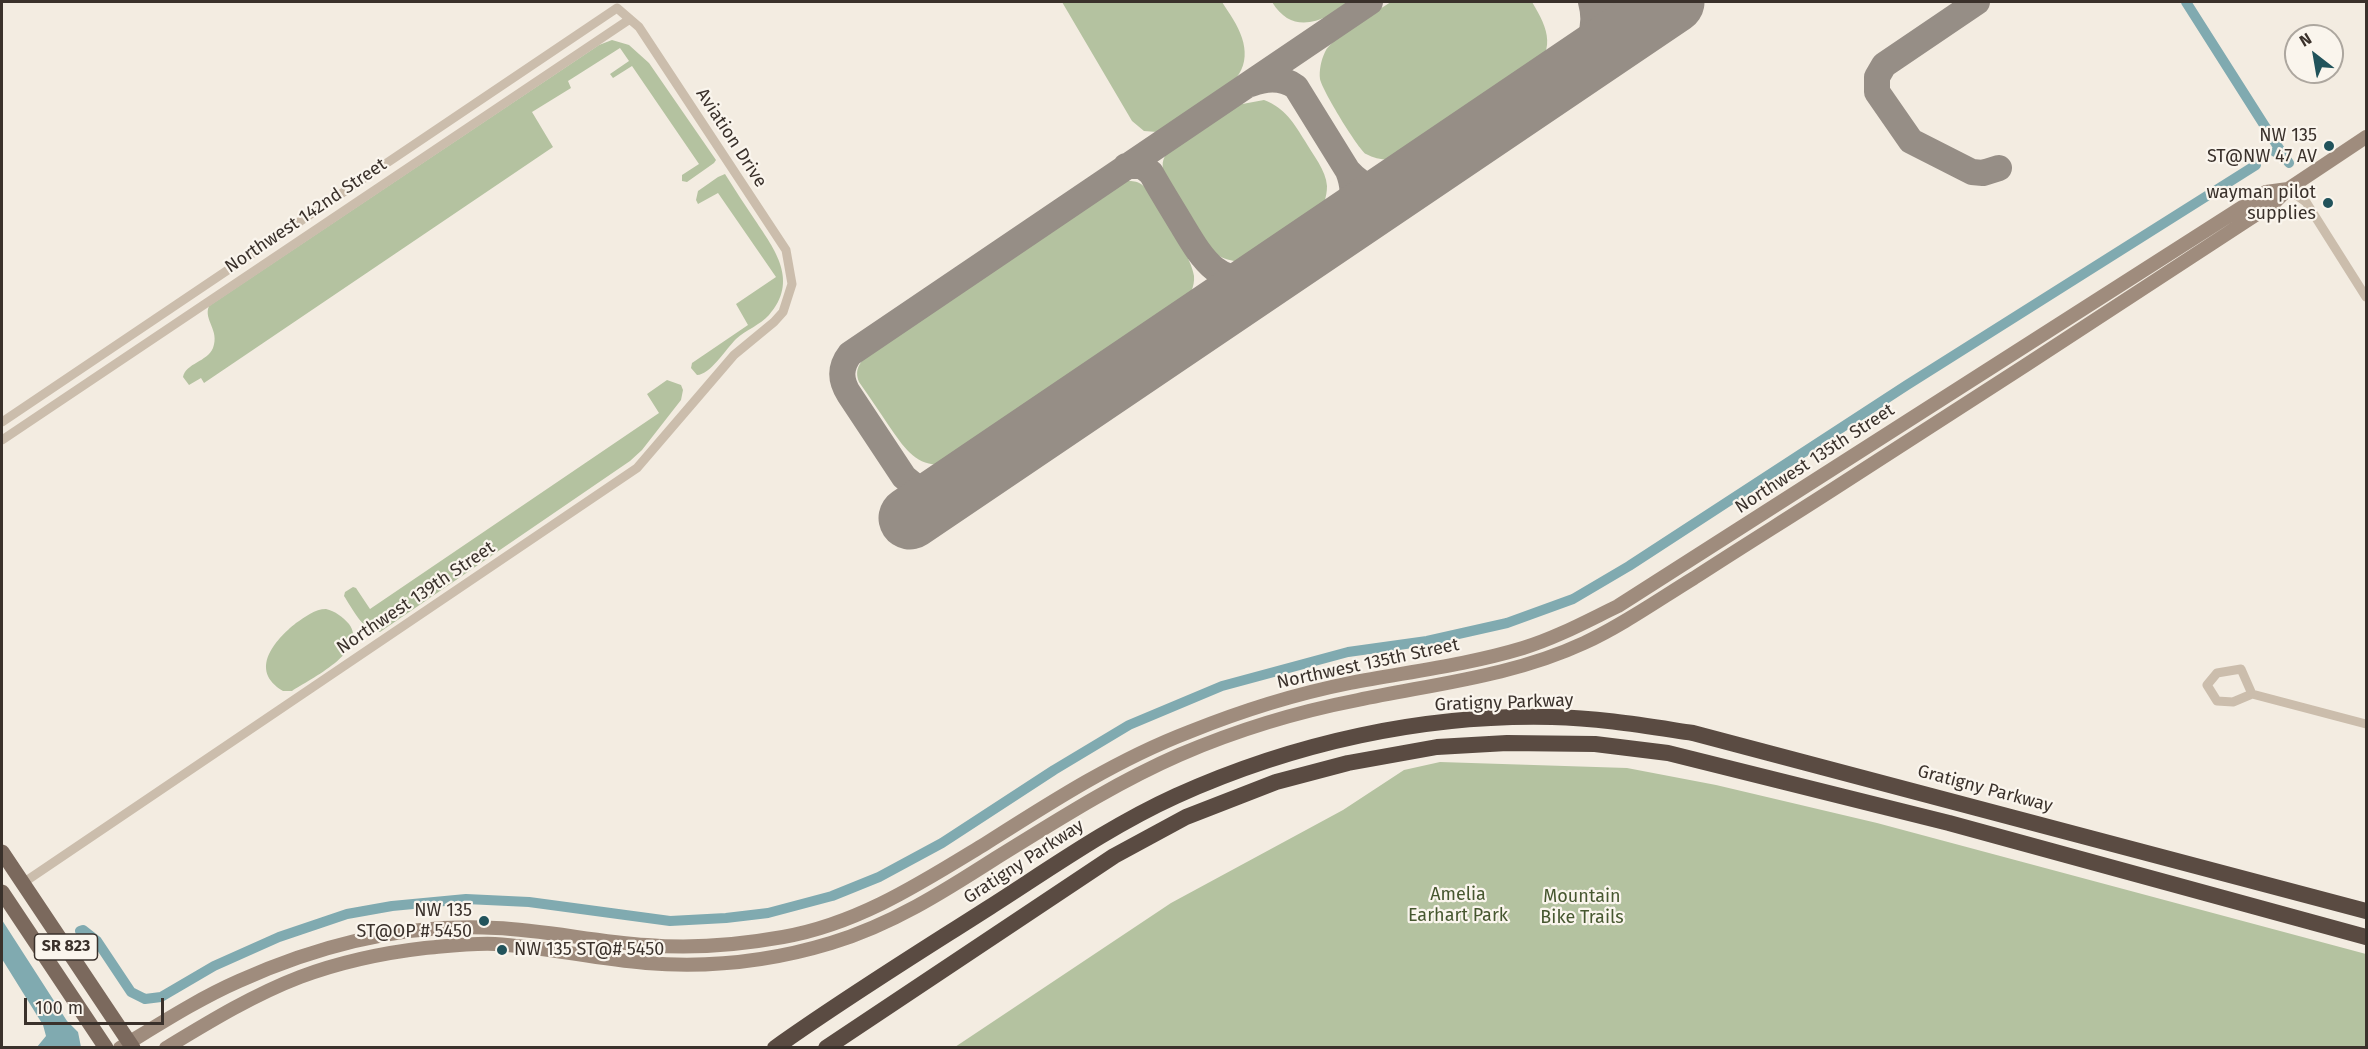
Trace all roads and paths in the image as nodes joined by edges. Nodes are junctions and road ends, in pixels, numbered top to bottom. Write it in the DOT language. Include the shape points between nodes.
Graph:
graph roads {
  1 [pos="617,8"];
  2 [pos="630,19"];
  3 [pos="2367,137"];
  4 [pos="2288,189"];
  5 [pos="2367,297"];
  6 [pos="789,298"];
  7 [pos="2,422"];
  8 [pos="2,440"];
  9 [pos="1806,486"];
  10 [pos="1815,501"];
  11 [pos="2252,694"];
  12 [pos="2367,724"];
  13 [pos="2,852"];
  14 [pos="23,883"];
  15 [pos="2,892"];
  16 [pos="2367,911"];
  17 [pos="2367,937"];
  18 [pos="805,1027"];
  19 [pos="852,1031"];
  20 [pos="128,1046"];
  21 [pos="106,1047"];
  22 [pos="166,1047"];
  23 [pos="764,1047"];
  24 [pos="775,1047"];
  25 [pos="826,1047"];
  26 [pos="834,1047"];
  1 -- 2 [label="street, Aviation Drive"];
  1 -- 7 [label="street, Northwest 142nd Street"];
  2 -- 6 [label="street, Aviation Drive" via="786,250 792,284"];
  2 -- 8 [label="street, Northwest 142nd Street"];
  3 -- 4 [label="main road, Northwest 135th Street"];
  4 -- 5 [label="street" via="2306,202"];
  4 -- 9 [label="main road, Northwest 135th Street" via="2266,192"];
  4 -- 10 [label="main road, Northwest 135th Street" via="2274,203"];
  6 -- 14 [label="street, Northwest 139th Street" via="783,312 734,355 637,468"];
  9 -- 10 [label="main road"];
  9 -- 20 [label="main road, Northwest 135th Street" via="1618,606 1554,637 1473,660 1295,696 1187,732 1076,787 908,892 850,918 786,937 695,947 496,928 458,927 378,936 332,945 244,978"];
  10 -- 22 [label="main road, Northwest 135th Street" via="1586,642 1525,666 1298,713 1196,748 1084,803 924,904 826,945 788,954 697,965 650,964 495,944 389,952 299,977"];
  11 -- 11 [label="street" via="2241,669 2217,674 2207,685 2217,701 2233,702"];
  11 -- 12 [label="street"];
  13 -- 14 [label="main road, SR 823"];
  14 -- 20 [label="main road, SR 823"];
  15 -- 21 [label="main road, SR 823"];
  16 -- 18 [label="highway, Gratigny Parkway" via="1693,733 1552,717 1466,720 1327,742 1244,767 1174,796 1102,834"];
  17 -- 19 [label="highway" via="1668,753 1595,744 1437,747 1348,763 1276,782 1186,817 1114,856"];
  18 -- 23 [label="highway"];
  18 -- 24 [label="highway, Gratigny Parkway"];
  19 -- 25 [label="highway"];
  19 -- 26 [label="highway"];
}
